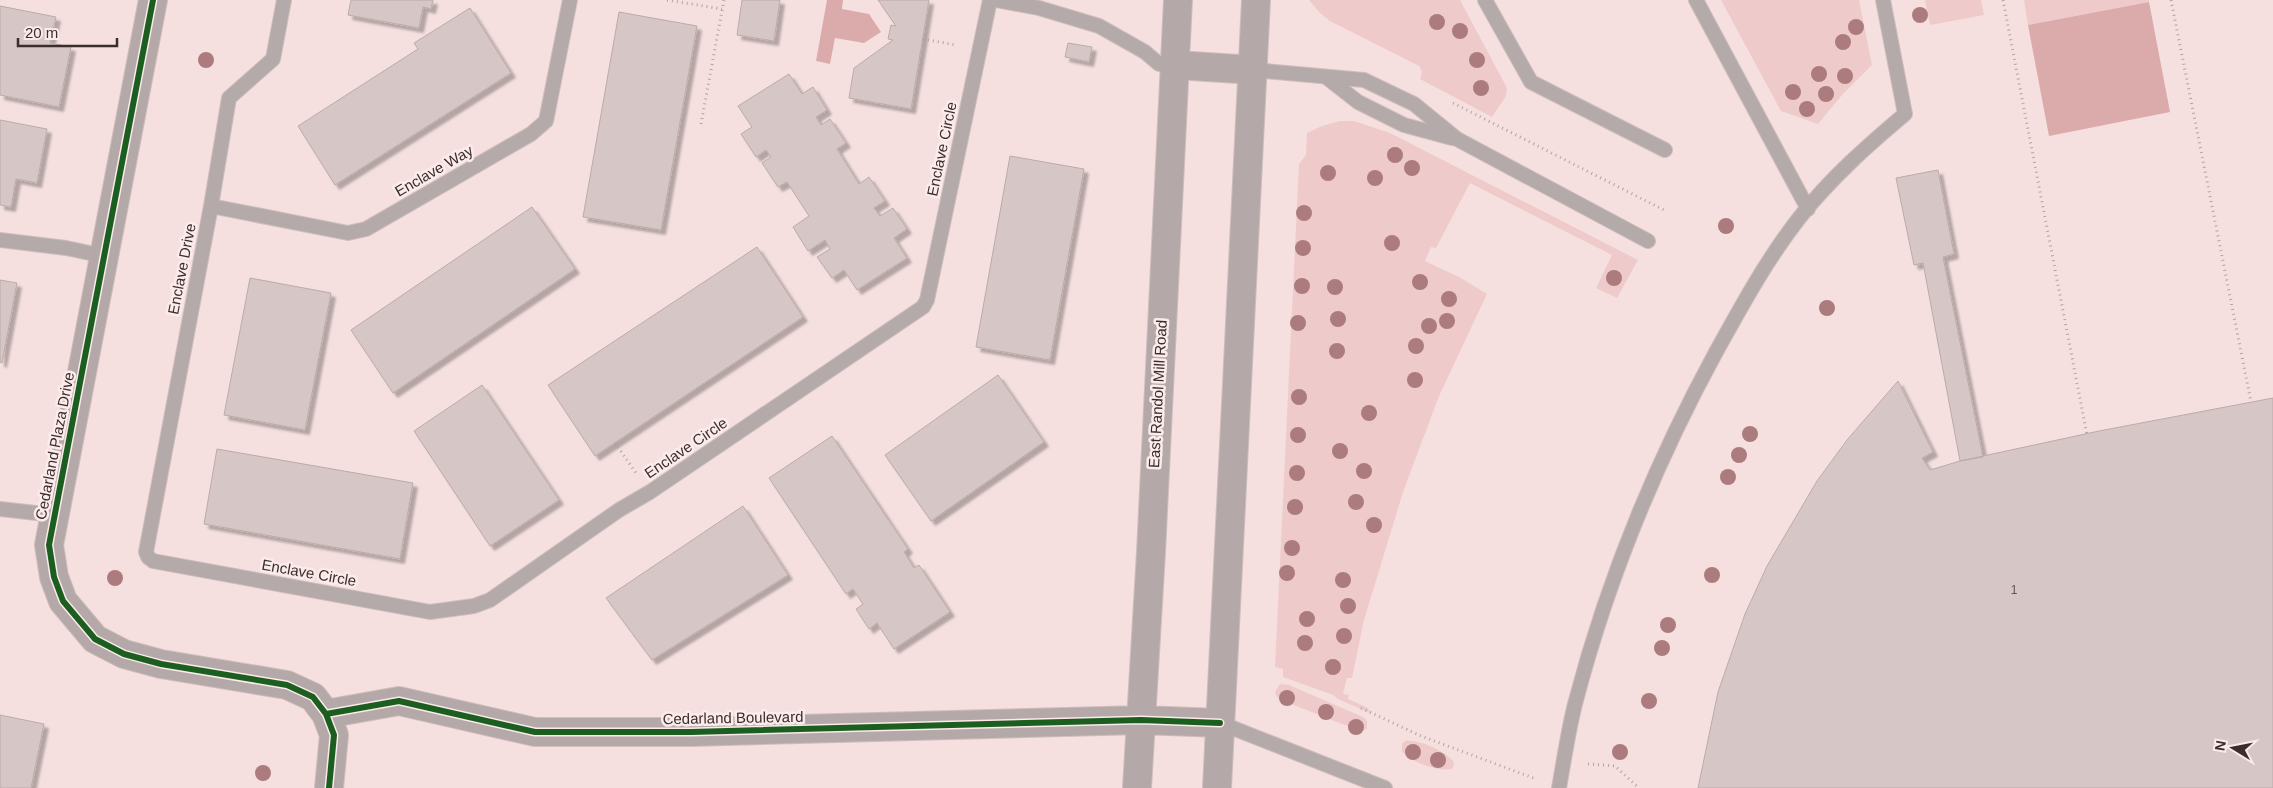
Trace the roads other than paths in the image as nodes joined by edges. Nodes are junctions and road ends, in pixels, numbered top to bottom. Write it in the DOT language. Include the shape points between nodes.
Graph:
graph roads {
  1 [pos="153,0"];
  2 [pos="284,0"];
  3 [pos="570,0"];
  4 [pos="990,0"];
  5 [pos="996,0"];
  6 [pos="1178,0"];
  7 [pos="1256,0"];
  8 [pos="1485,0"];
  9 [pos="1696,0"];
  10 [pos="1883,0"];
  11 [pos="1168,65"];
  12 [pos="1254,70"];
  13 [pos="1326,77"];
  14 [pos="1456,140"];
  15 [pos="1665,150"];
  16 [pos="211,206"];
  17 [pos="1808,209"];
  18 [pos="0,240"];
  19 [pos="1648,241"];
  20 [pos="104,256"];
  21 [pos="0,510"];
  22 [pos="54,516"];
  23 [pos="153,561"];
  24 [pos="326,714"];
  25 [pos="1141,720"];
  26 [pos="1220,723"];
  27 [pos="329,788"];
  28 [pos="1137,788"];
  29 [pos="1217,788"];
  30 [pos="1385,788"];
  31 [pos="1559,788"];
  1 -- 20 [label="street, Cedarland Plaza Drive"];
  2 -- 16 [label="lane, Enclave Drive" via="273,59 229,98"];
  3 -- 16 [label="lane, Enclave Way" via="546,121 532,134 366,229 348,233"];
  4 -- 23 [label="lane, Enclave Circle" via="926,304 490,600 474,606 430,612"];
  5 -- 11 [label="lane" via="1039,8 1100,26"];
  6 -- 11 [label="street, East Randol Mill Road"];
  7 -- 12 [label="street"];
  8 -- 15 [label="lane" via="1531,82"];
  9 -- 17 [label="lane"];
  10 -- 17 [label="lane" via="1905,114 1852,159"];
  11 -- 12 [label="street"];
  11 -- 25 [label="street, East Randol Mill Road"];
  12 -- 13 [label="lane"];
  12 -- 26 [label="street"];
  13 -- 14 [label="lane" via="1358,102 1404,125"];
  13 -- 14 [label="lane" via="1364,80 1414,104"];
  14 -- 19 [label="lane"];
  16 -- 23 [label="lane, Enclave Drive" via="146,552"];
  17 -- 31 [label="lane" via="1753,284 1690,402 1648,490 1597,626 1574,706"];
  18 -- 20 [label="lane"];
  20 -- 22 [label="street, Cedarland Plaza Drive"];
  21 -- 22 [label="lane"];
  22 -- 24 [label="street, Cedarland Plaza Drive" via="49,545 62,602 94,639 124,654 161,664 287,684 313,697"];
  24 -- 25 [label="street, Cedarland Boulevard" via="400,701 535,732 691,732"];
  24 -- 27 [label="street" via="334,735"];
  25 -- 26 [label="street, Cedarland Boulevard"];
  25 -- 28 [label="street, East Randol Mill Road"];
  26 -- 29 [label="street"];
  26 -- 30 [label="lane"];
}
